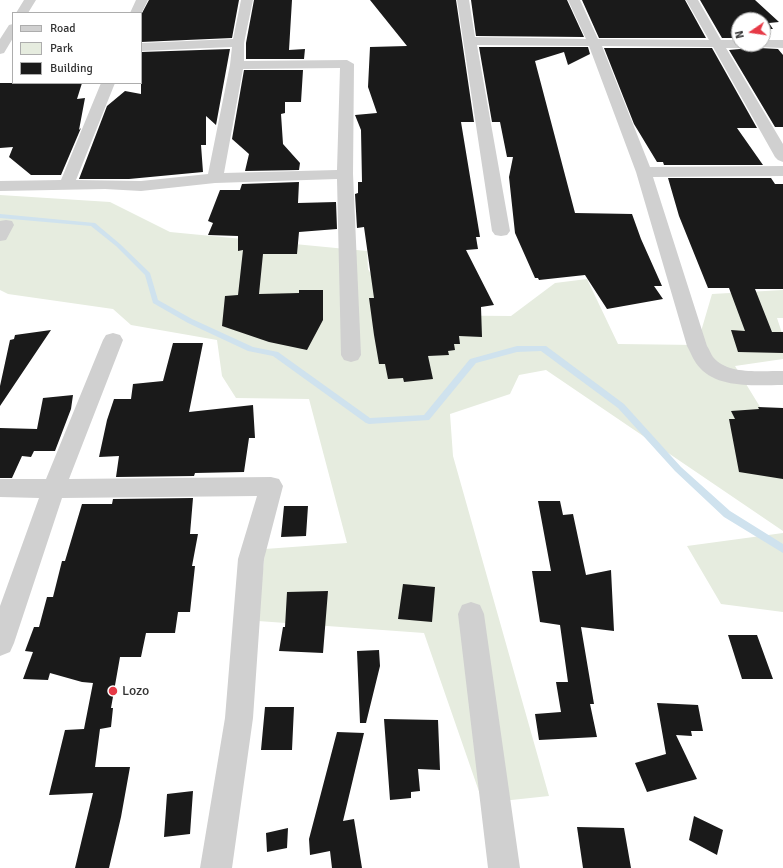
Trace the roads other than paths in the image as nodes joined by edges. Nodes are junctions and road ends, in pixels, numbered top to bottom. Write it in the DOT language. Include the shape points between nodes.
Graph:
graph roads {
  1 [pos="30,0"];
  2 [pos="142,0"];
  3 [pos="248,0"];
  4 [pos="463,0"];
  5 [pos="574,0"];
  6 [pos="692,0"];
  7 [pos="23,12"];
  8 [pos="136,12"];
  9 [pos="12,30"];
  10 [pos="468,41"];
  11 [pos="238,43"];
  12 [pos="594,43"];
  13 [pos="718,44"];
  14 [pos="731,44"];
  15 [pos="771,44"];
  16 [pos="783,44"];
  17 [pos="142,47"];
  18 [pos="0,51"];
  19 [pos="12,51"];
  20 [pos="236,65"];
  21 [pos="108,84"];
  22 [pos="783,157"];
  23 [pos="783,171"];
  24 [pos="644,172"];
  25 [pos="345,174"];
  26 [pos="215,178"];
  27 [pos="0,186"];
  28 [pos="66,186"];
  29 [pos="501,231"];
  30 [pos="113,340"];
  31 [pos="351,355"];
  32 [pos="783,378"];
  33 [pos="0,488"];
  34 [pos="54,489"];
  35 [pos="471,614"];
  36 [pos="0,644"];
  37 [pos="216,868"];
  38 [pos="504,868"];
  1 -- 7 [label="street"];
  2 -- 8 [label="street"];
  3 -- 11 [label="street"];
  4 -- 10 [label="street"];
  5 -- 12 [label="street"];
  6 -- 13 [label="street"];
  9 -- 18 [label="street"];
  10 -- 12 [label="street"];
  10 -- 29 [label="street"];
  11 -- 17 [label="street"];
  11 -- 20 [label="street"];
  12 -- 13 [label="street"];
  12 -- 24 [label="street"];
  13 -- 14 [label="street"];
  13 -- 22 [label="street"];
  15 -- 16 [label="street"];
  18 -- 19 [label="street"];
  20 -- 25 [label="street" via="347,64"];
  20 -- 26 [label="street"];
  21 -- 28 [label="street"];
  23 -- 24 [label="street"];
  24 -- 32 [label="street" via="697,346 706,361 729,376"];
  25 -- 26 [label="street"];
  25 -- 31 [label="street"];
  26 -- 28 [label="street" via="141,186"];
  27 -- 28 [label="street"];
  30 -- 34 [label="street"];
  33 -- 34 [label="street"];
  34 -- 36 [label="street"];
  34 -- 37 [label="street" via="271,486 251,559 239,718"];
  35 -- 38 [label="street"];
}
